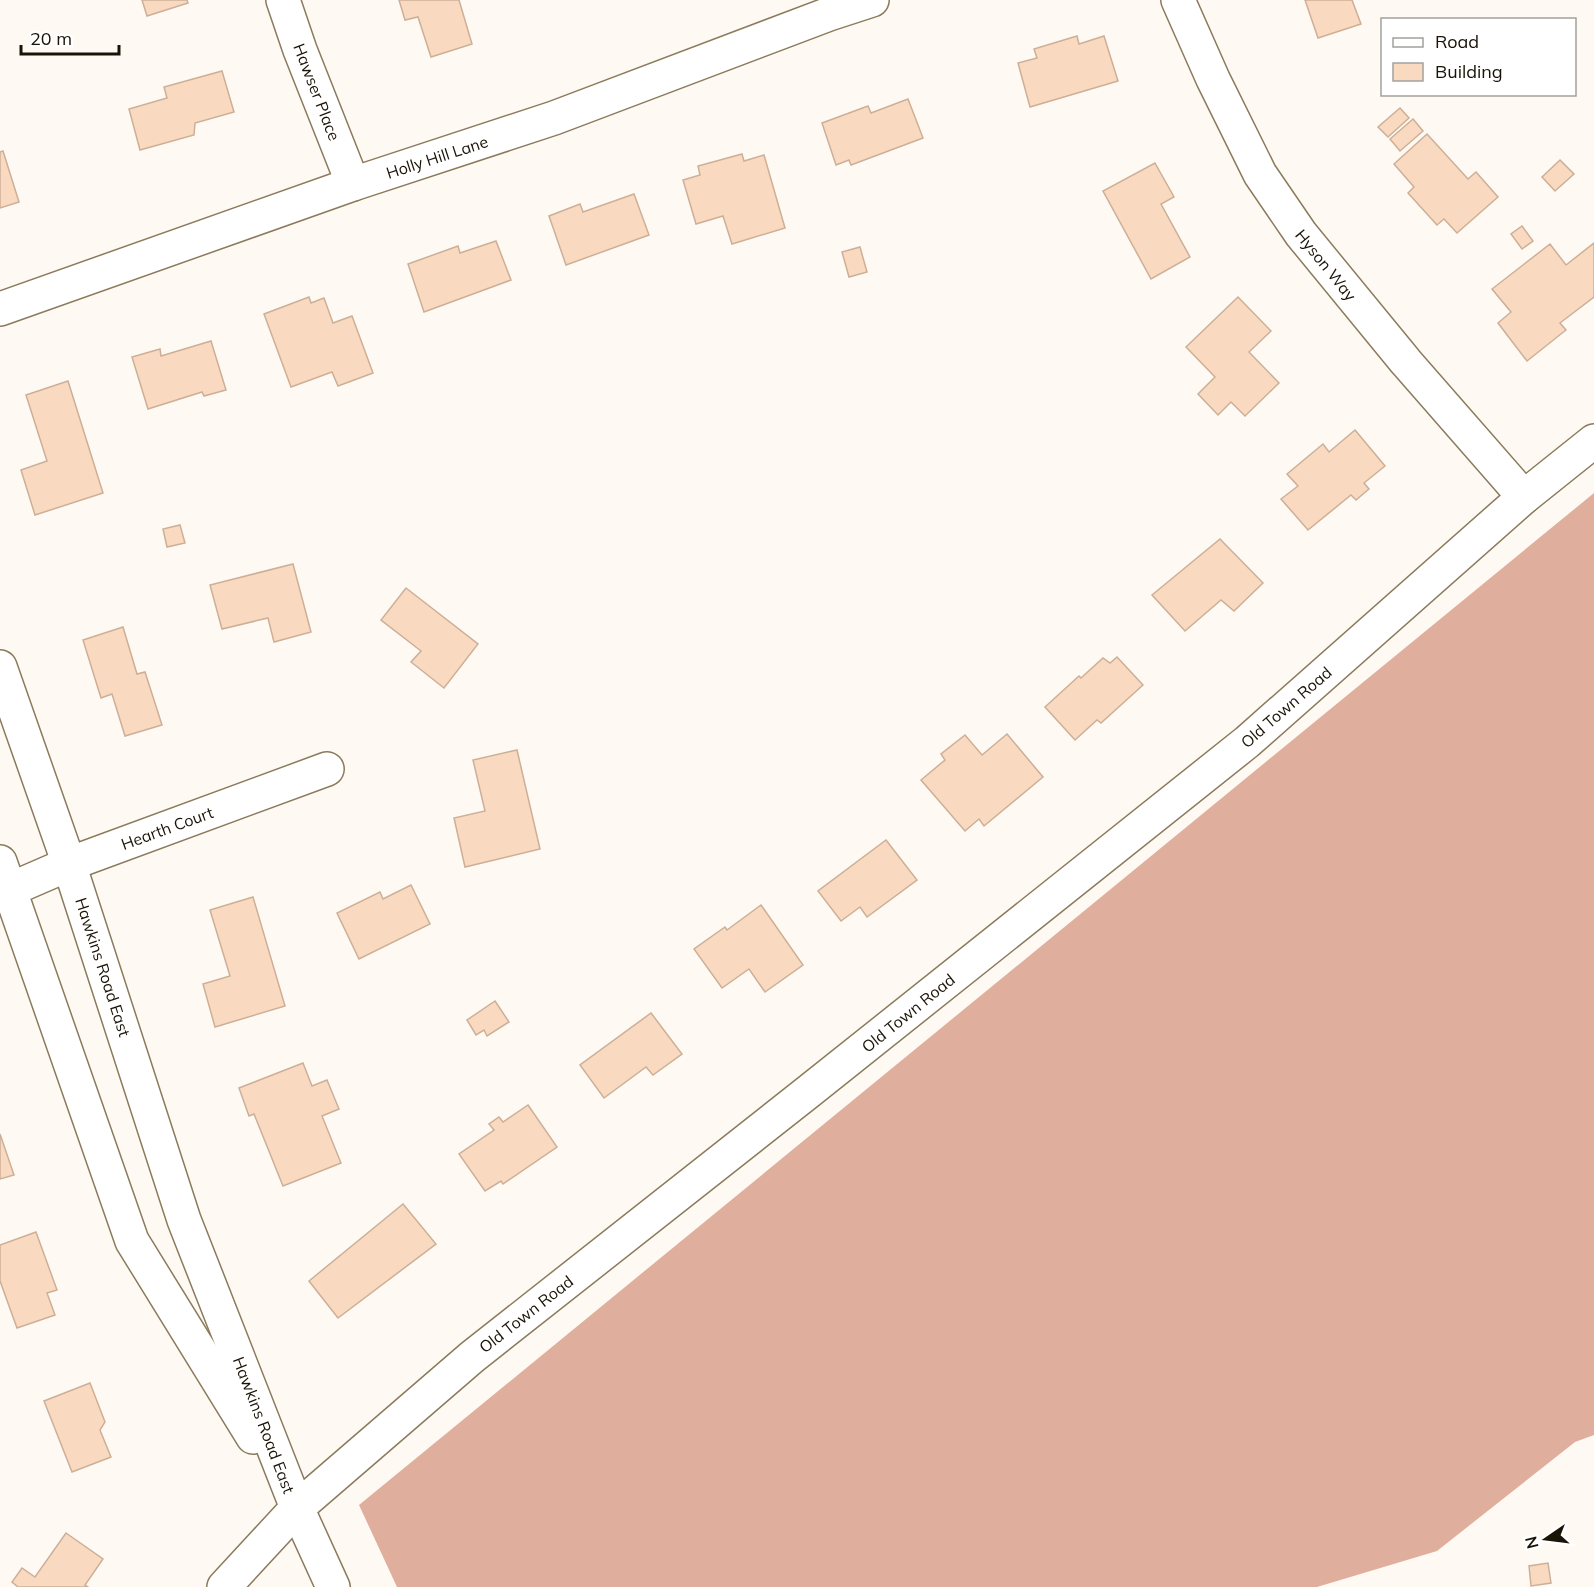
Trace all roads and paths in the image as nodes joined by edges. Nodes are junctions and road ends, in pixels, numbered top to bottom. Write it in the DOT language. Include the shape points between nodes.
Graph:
graph roads {
  1 [pos="283,0"];
  2 [pos="872,0"];
  3 [pos="1178,0"];
  4 [pos="353,184"];
  5 [pos="0,309"];
  6 [pos="1594,441"];
  7 [pos="1524,497"];
  8 [pos="0,667"];
  9 [pos="327,769"];
  10 [pos="69,864"];
  11 [pos="5,876"];
  12 [pos="297,1508"];
  13 [pos="224,1587"];
  14 [pos="333,1587"];
  1 -- 4 [label="street, Hawser Place"];
  2 -- 4 [label="street, Holly Hill Lane" via="554,118"];
  3 -- 7 [label="street, Hyson Way" via="1260,174 1301,234"];
  4 -- 5 [label="street, Holly Hill Lane"];
  6 -- 7 [label="street, Old Town Road"];
  7 -- 12 [label="street, Old Town Road" via="1247,742 472,1357"];
  8 -- 10 [label="street, Hawkins Road East"];
  9 -- 10 [label="street, Hearth Court"];
  10 -- 11 [label="street, Hearth Court"];
  10 -- 12 [label="street, Hawkins Road East" via="184,1220"];
  11 -- 12 [label="street, Hawkins Road East" via="132,1241"];
  12 -- 13 [label="street, Old Town Road"];
  12 -- 14 [label="street"];
}
